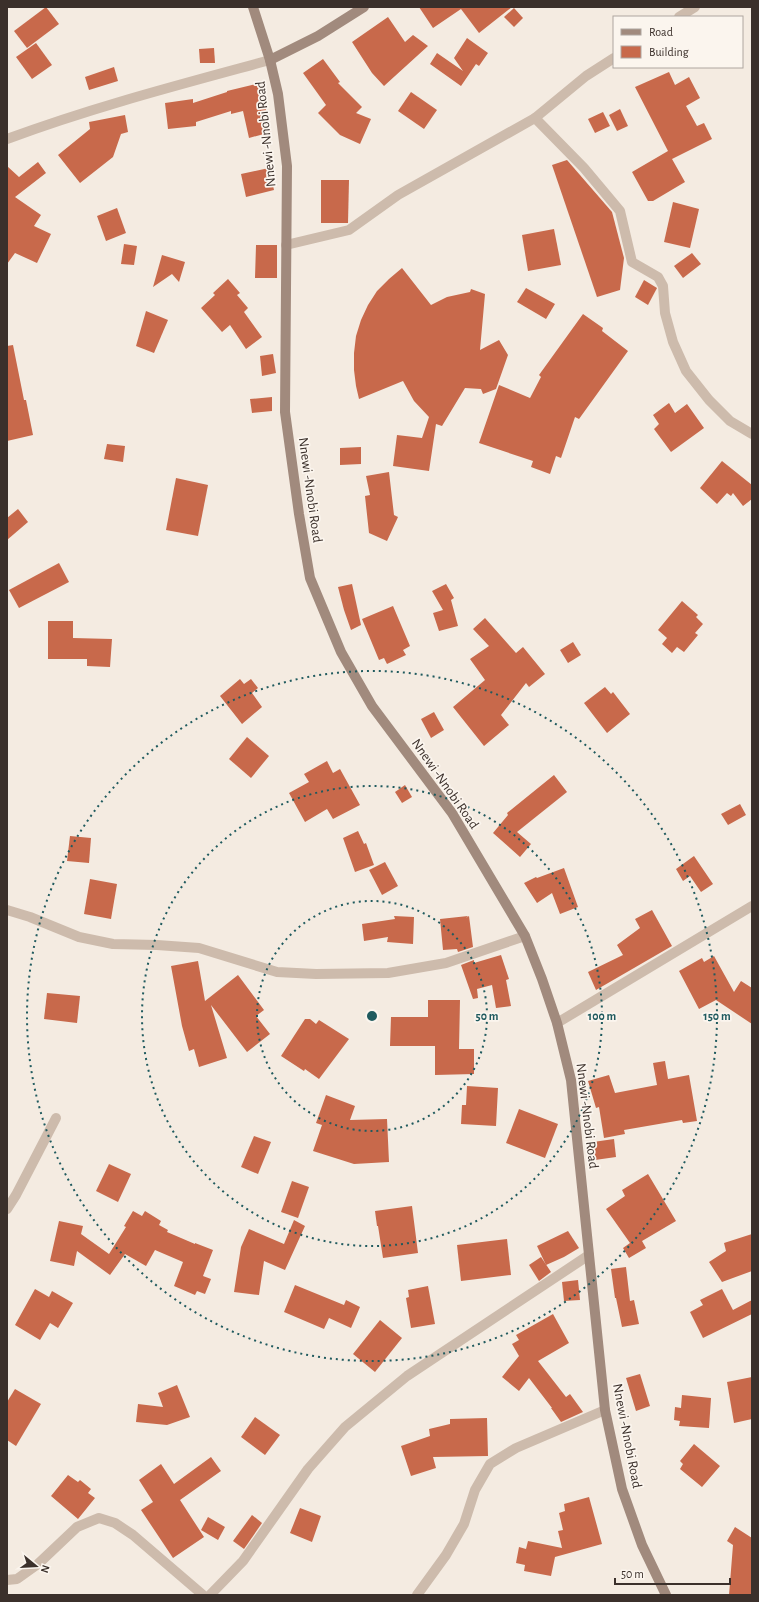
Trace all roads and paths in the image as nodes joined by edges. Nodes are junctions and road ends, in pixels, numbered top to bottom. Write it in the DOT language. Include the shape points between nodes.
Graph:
graph roads {
  1 [pos="253,7"];
  2 [pos="364,7"];
  3 [pos="695,7"];
  4 [pos="681,16"];
  5 [pos="613,59"];
  6 [pos="270,60"];
  7 [pos="534,118"];
  8 [pos="7,139"];
  9 [pos="286,245"];
  10 [pos="752,434"];
  11 [pos="752,906"];
  12 [pos="7,910"];
  13 [pos="524,936"];
  14 [pos="557,1023"];
  15 [pos="56,1118"];
  16 [pos="7,1209"];
  17 [pos="589,1255"];
  18 [pos="605,1410"];
  19 [pos="7,1580"];
  20 [pos="203,1595"];
  21 [pos="210,1595"];
  22 [pos="417,1595"];
  23 [pos="666,1595"];
  1 -- 6 [label="main road, Nnewi -Nnobi Road"];
  2 -- 6 [label="main road" via="318,36"];
  3 -- 4 [label="street"];
  5 -- 7 [label="street" via="586,76"];
  6 -- 8 [label="street" via="67,117"];
  6 -- 9 [label="main road, Nnewi -Nnobi Road" via="278,94 287,166"];
  7 -- 9 [label="street" via="398,195 349,230"];
  7 -- 10 [label="street" via="584,168 620,211 632,262 658,277 664,286 665,313 673,342 686,371 730,421"];
  9 -- 13 [label="main road, Nnewi -Nnobi Road" via="285,412 298,514 310,578 341,652 372,706 452,813"];
  11 -- 14 [label="street"];
  12 -- 13 [label="street" via="79,937 113,944 199,948 277,972 316,974 388,973 446,963"];
  13 -- 14 [label="main road, Nnewi -Nnobi Road"];
  14 -- 17 [label="main road, Nnewi -Nnobi Road" via="571,1080"];
  15 -- 16 [label="street"];
  17 -- 18 [label="main road, Nnewi -Nnobi Road"];
  17 -- 21 [label="street" via="407,1376 345,1427 308,1469 244,1561"];
  18 -- 22 [label="street" via="516,1448 490,1464 475,1490 460,1530 446,1555"];
  18 -- 23 [label="main road, Nnewi -Nnobi Road" via="622,1489 642,1545"];
  19 -- 20 [label="street" via="17,1579 38,1564 77,1527 99,1518 115,1522 133,1535"];
}
